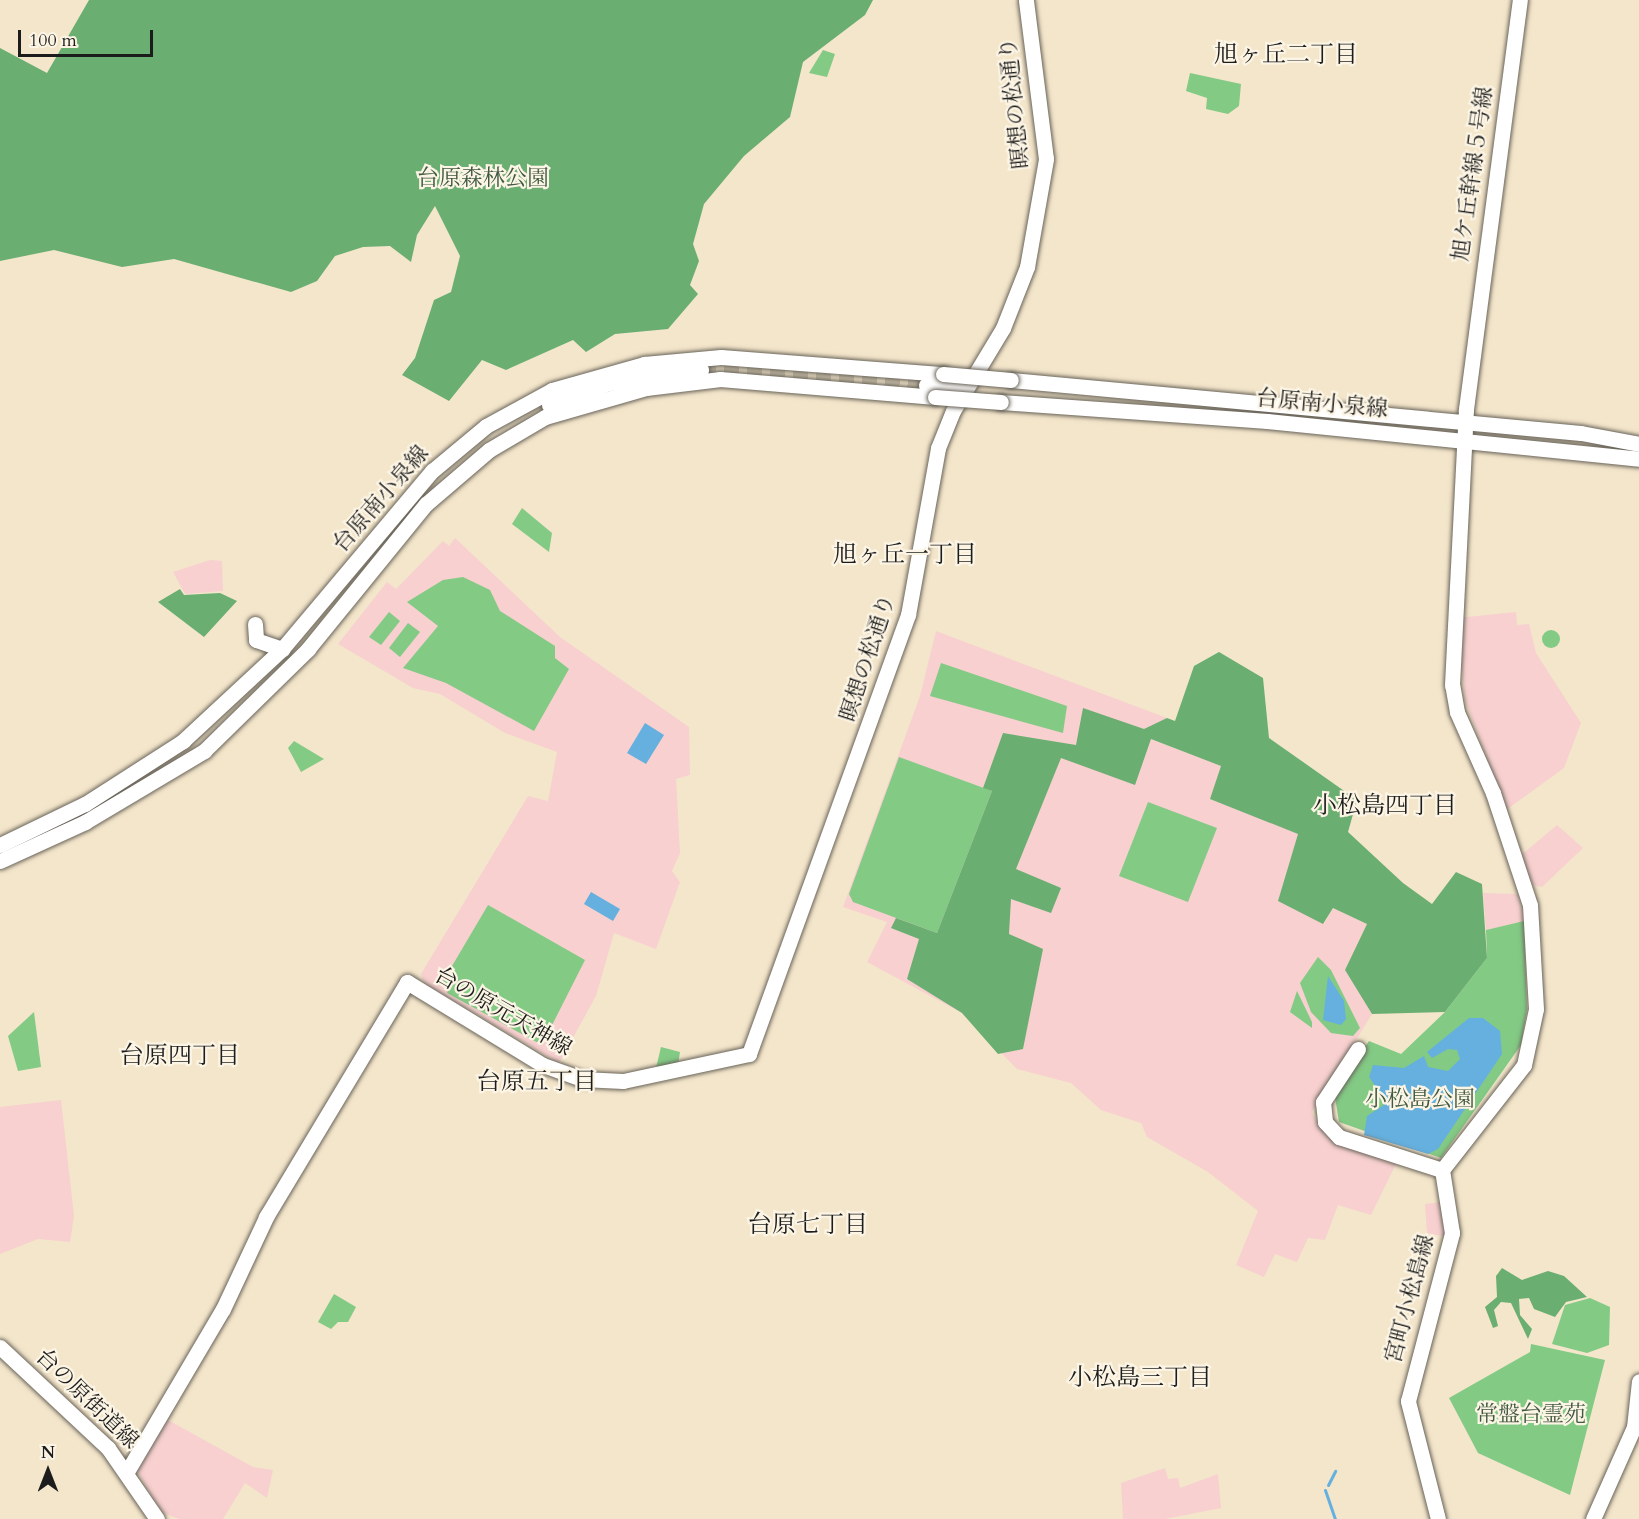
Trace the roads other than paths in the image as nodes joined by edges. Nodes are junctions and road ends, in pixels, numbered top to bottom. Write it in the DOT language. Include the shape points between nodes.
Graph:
graph roads {
  1 [pos="1026,0"];
  2 [pos="1520,0"];
  3 [pos="721,357"];
  4 [pos="701,370"];
  5 [pos="901,370"];
  6 [pos="720,379"];
  7 [pos="966,389"];
  8 [pos="930,391"];
  9 [pos="899,394"];
  10 [pos="1465,423"];
  11 [pos="1464,439"];
  12 [pos="478,447"];
  13 [pos="1636,450"];
  14 [pos="426,504"];
  15 [pos="385,529"];
  16 [pos="255,624"];
  17 [pos="282,649"];
  18 [pos="0,845"];
  19 [pos="0,861"];
  20 [pos="751,1048"];
  21 [pos="1358,1049"];
  22 [pos="1442,1170"];
  23 [pos="0,1347"];
  24 [pos="1639,1381"];
  25 [pos="128,1470"];
  26 [pos="157,1519"];
  27 [pos="1438,1519"];
  28 [pos="1593,1519"];
  1 -- 7 [label="street, 瞑想の松通り" via="1045,143 1041,207 1016,299"];
  2 -- 10 [label="street, 旭ケ丘幹線５号線"];
  3 -- 5 [label="street, 台原南小泉線"];
  3 -- 6 [label="street"];
  3 -- 15 [label="street, 台原南小泉線" via="608,371 527,402 457,448"];
  4 -- 12 [label="street" via="655,374 575,394"];
  5 -- 9 [label="street"];
  5 -- 10 [label="street, 台原南小泉線, bridge"];
  6 -- 9 [label="street"];
  6 -- 14 [label="street" via="635,390 545,417 489,450"];
  7 -- 8 [label="street"];
  7 -- 20 [label="street, 瞑想の松通り" via="931,473 908,615"];
  8 -- 9 [label="street"];
  8 -- 11 [label="street, 台原南小泉線, bridge" via="1001,402"];
  10 -- 11 [label="street, 旭ケ丘幹線５号線"];
  10 -- 13 [label="street, 台原南小泉線"];
  11 -- 13 [label="street, 台原南小泉線"];
  11 -- 22 [label="street, 旭ケ丘幹線５号線" via="1453,700 1526,888 1536,1009 1524,1065"];
  12 -- 14 [label="street"];
  12 -- 15 [label="street" via="446,470"];
  14 -- 19 [label="street" via="308,650 204,751 85,822"];
  15 -- 17 [label="street, 台原南小泉線"];
  16 -- 17 [label="street" via="256,640"];
  17 -- 18 [label="street, 台原南小泉線" via="183,741 85,804"];
  20 -- 25 [label="street, 台の原元天神線" via="743,1057 634,1079 582,1079 543,1065 407,982 267,1217 223,1309"];
  21 -- 22 [label="street" via="1323,1102 1325,1122 1339,1137"];
  22 -- 27 [label="street, 宮町小松島線" via="1452,1233 1408,1401"];
  23 -- 25 [label="street, 台の原街道線"];
  24 -- 28 [label="street" via="1634,1427"];
  25 -- 26 [label="street, 台の原街道線"];
}
